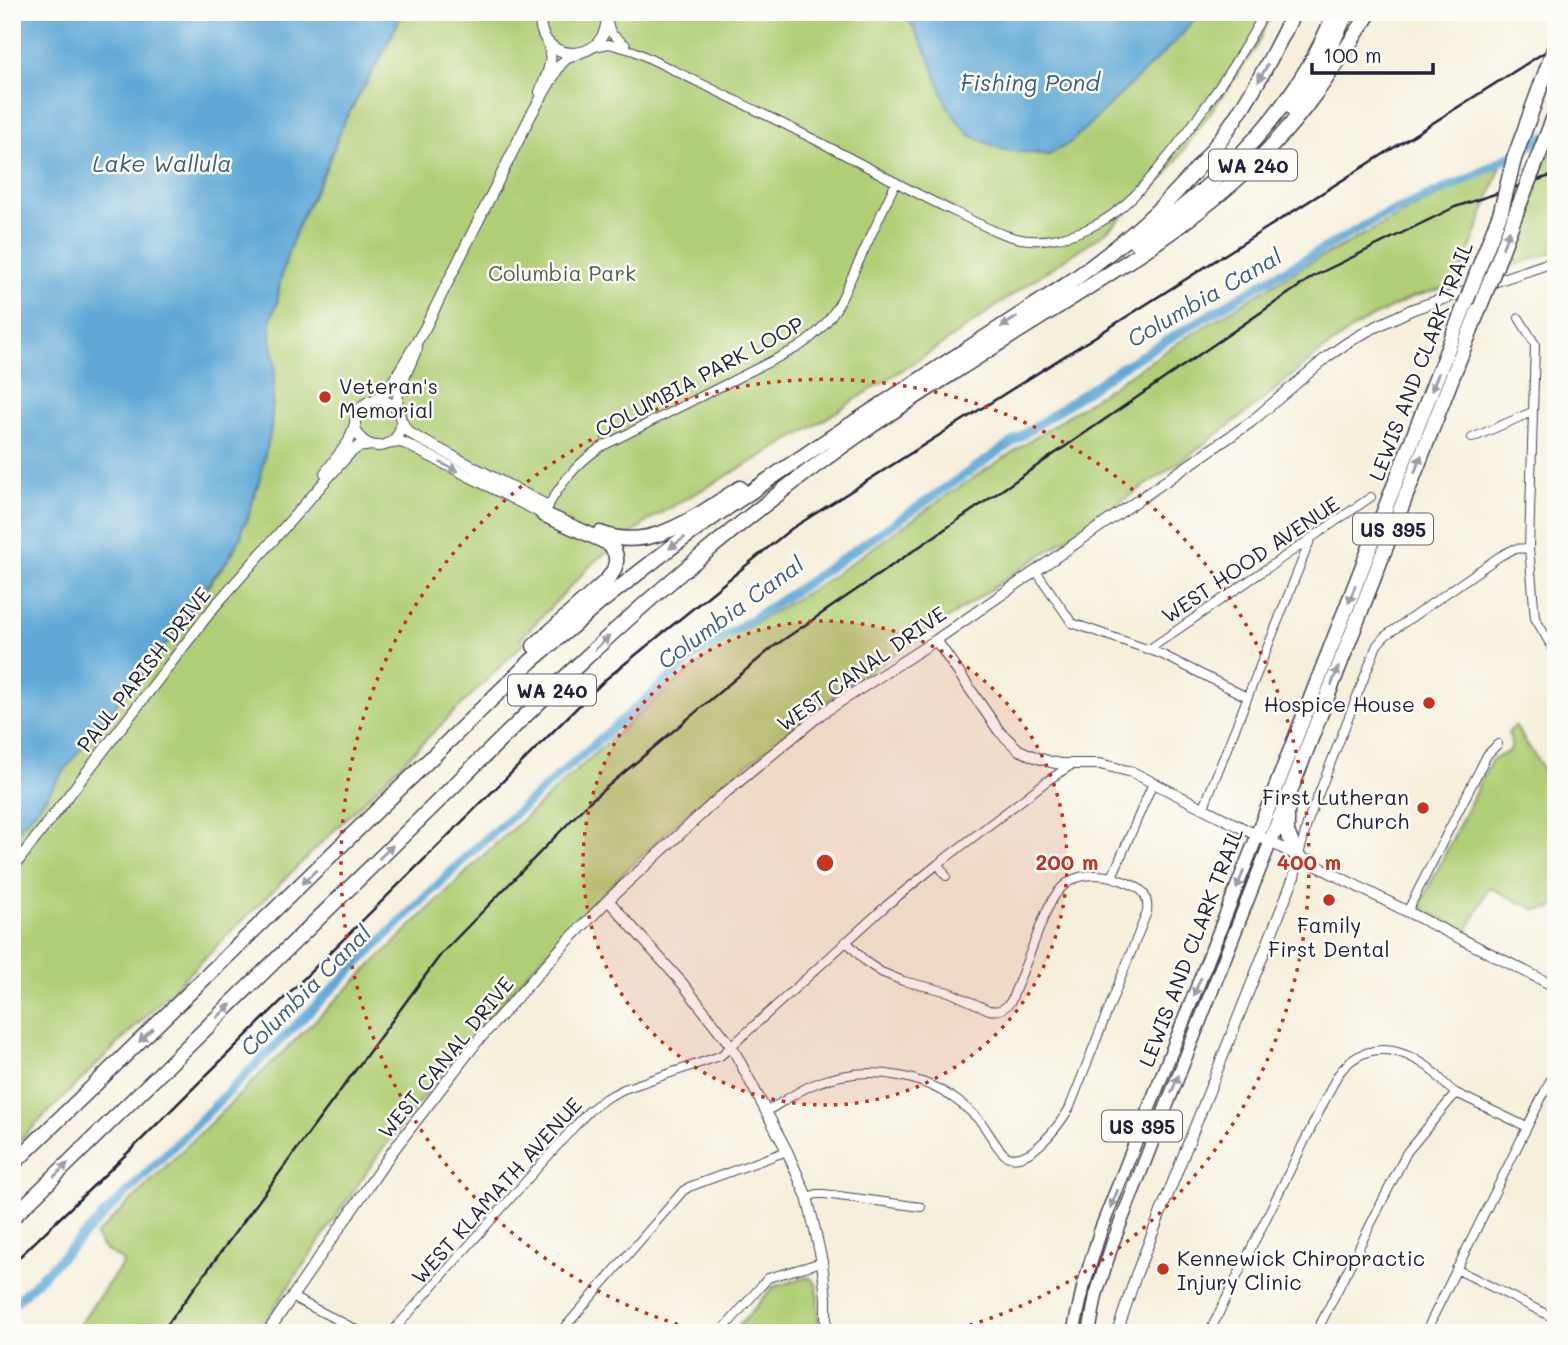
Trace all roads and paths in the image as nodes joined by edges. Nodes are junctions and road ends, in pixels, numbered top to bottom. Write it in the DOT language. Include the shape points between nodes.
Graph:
graph roads {
  1 [pos="541,12"];
  2 [pos="1265,12"];
  3 [pos="1294,12"];
  4 [pos="1335,12"];
  5 [pos="1347,12"];
  6 [pos="1370,12"];
  7 [pos="606,15"];
  8 [pos="546,40"];
  9 [pos="1556,44"];
  10 [pos="585,51"];
  11 [pos="635,51"];
  12 [pos="1556,72"];
  13 [pos="1556,112"];
  14 [pos="531,115"];
  15 [pos="896,182"];
  16 [pos="1509,212"];
  17 [pos="1157,242"];
  18 [pos="1556,261"];
  19 [pos="1490,262"];
  20 [pos="1066,285"];
  21 [pos="1519,318"];
  22 [pos="425,328"];
  23 [pos="372,401"];
  24 [pos="1532,412"];
  25 [pos="399,415"];
  26 [pos="355,421"];
  27 [pos="833,436"];
  28 [pos="1472,438"];
  29 [pos="387,444"];
  30 [pos="371,445"];
  31 [pos="1371,497"];
  32 [pos="310,498"];
  33 [pos="545,510"];
  34 [pos="1311,538"];
  35 [pos="1529,548"];
  36 [pos="1036,571"];
  37 [pos="936,640"];
  38 [pos="1148,650"];
  39 [pos="1556,654"];
  40 [pos="1247,697"];
  41 [pos="1498,744"];
  42 [pos="1073,764"];
  43 [pos="1153,783"];
  44 [pos="1288,797"];
  45 [pos="1203,809"];
  46 [pos="364,822"];
  47 [pos="1263,839"];
  48 [pos="1298,858"];
  49 [pos="937,864"];
  50 [pos="12,869"];
  51 [pos="946,876"];
  52 [pos="1112,877"];
  53 [pos="608,900"];
  54 [pos="1407,912"];
  55 [pos="846,941"];
  56 [pos="1556,987"];
  57 [pos="732,1047"];
  58 [pos="1556,1069"];
  59 [pos="1456,1093"];
  60 [pos="766,1112"];
  61 [pos="1527,1127"];
  62 [pos="787,1152"];
  63 [pos="12,1164"];
  64 [pos="807,1197"];
  65 [pos="921,1207"];
  66 [pos="12,1218"];
  67 [pos="822,1262"];
  68 [pos="1456,1269"];
  69 [pos="292,1297"];
  70 [pos="1556,1319"];
  71 [pos="267,1333"];
  72 [pos="363,1333"];
  73 [pos="391,1333"];
  74 [pos="560,1333"];
  75 [pos="720,1333"];
  76 [pos="826,1333"];
  77 [pos="1073,1333"];
  78 [pos="1088,1333"];
  79 [pos="1117,1333"];
  80 [pos="1209,1333"];
  81 [pos="1316,1333"];
  82 [pos="1424,1333"];
  1 -- 8 [label="street"];
  2 -- 15 [label="street" via="1213,96 1157,169 1122,207 1099,223 1067,236 1020,239"];
  3 -- 20 [label="highway, WA 240, one-way" via="1249,97 1206,158 1134,233"];
  4 -- 20 [label="highway" via="1300,79 1239,157 1166,220"];
  5 -- 17 [label="highway" via="1318,72 1271,138"];
  6 -- 17 [label="highway, WA 240" via="1283,135 1231,184"];
  7 -- 10 [label="street" via="604,33"];
  7 -- 11 [label="street" via="612,34"];
  8 -- 10 [label="street" via="564,52"];
  8 -- 14 [label="street" via="550,66"];
  9 -- 16 [label="highway, bridge" via="1514,159"];
  10 -- 11 [label="street" via="605,44"];
  10 -- 14 [label="street" via="562,63"];
  11 -- 15 [label="street"];
  12 -- 16 [label="highway, LEWIS AND CLARK TRAIL / US 395, bridge"];
  13 -- 16 [label="highway, LEWIS AND CLARK TRAIL / US 395, bridge"];
  14 -- 22 [label="street"];
  15 -- 33 [label="street, COLUMBIA PARK LOOP" via="840,302 820,331 797,348 608,442 575,467"];
  16 -- 19 [label="highway, LEWIS AND CLARK TRAIL / US 395"];
  66 -- 17 [label="highway, WA 240, one-way" via="557,686 687,567 864,431"];
  18 -- 36 [label="street, WEST CANAL DRIVE" via="1413,309 1368,330 1326,357 1251,422"];
  44 -- 19 [label="highway, LEWIS AND CLARK TRAIL / US 395, one-way, bridge" via="1484,296"];
  19 -- 47 [label="highway, LEWIS AND CLARK TRAIL / US 395, one-way, bridge" via="1466,302"];
  20 -- 27 [label="highway, WA 240, one-way"];
  21 -- 24 [label="street" via="1535,344"];
  22 -- 23 [label="street" via="388,390"];
  22 -- 25 [label="street" via="398,392"];
  23 -- 25 [label="street" via="386,401"];
  23 -- 26 [label="street" via="360,408"];
  24 -- 28 [label="street"];
  24 -- 35 [label="street"];
  25 -- 29 [label="street" via="398,434"];
  25 -- 33 [label="street" via="407,432"];
  26 -- 30 [label="street" via="361,438"];
  26 -- 32 [label="street, PAUL PARISH DRIVE" via="349,441"];
  27 -- 33 [label="highway" via="685,522 648,538 609,537"];
  27 -- 46 [label="highway, WA 240, one-way" via="673,546 601,602 531,661"];
  29 -- 30 [label="street"];
  29 -- 33 [label="street, one-way" via="404,443"];
  30 -- 32 [label="street, PAUL PARISH DRIVE" via="352,451"];
  31 -- 34 [label="street, WEST HOOD AVENUE"];
  32 -- 50 [label="street, PAUL PARISH DRIVE" via="214,607"];
  33 -- 46 [label="highway" via="610,545 617,560 612,574 432,744"];
  34 -- 38 [label="street, WEST HOOD AVENUE"];
  34 -- 40 [label="street"];
  35 -- 39 [label="street" via="1535,618"];
  35 -- 48 [label="street" via="1514,550 1485,566 1377,645"];
  36 -- 37 [label="street, WEST CANAL DRIVE"];
  36 -- 38 [label="street" via="1072,623"];
  37 -- 42 [label="street" via="1012,744 1035,758"];
  37 -- 53 [label="street, WEST CANAL DRIVE" via="821,715 719,798"];
  38 -- 40 [label="street"];
  40 -- 45 [label="street"];
  41 -- 54 [label="street" via="1487,755"];
  42 -- 43 [label="street" via="1113,766"];
  42 -- 49 [label="street, WEST KLAMATH AVENUE"];
  43 -- 45 [label="street"];
  43 -- 52 [label="street"];
  44 -- 47 [label="highway, LEWIS AND CLARK TRAIL / US 395"];
  44 -- 48 [label="highway" via="1286,828"];
  45 -- 47 [label="street"];
  46 -- 63 [label="highway, WA 240, one-way"];
  47 -- 48 [label="street"];
  47 -- 77 [label="highway, LEWIS AND CLARK TRAIL / US 395, one-way" via="1101,1230"];
  78 -- 47 [label="highway, LEWIS AND CLARK TRAIL / US 395, one-way" via="1112,1242"];
  48 -- 54 [label="street"];
  48 -- 79 [label="street"];
  49 -- 51 [label="street"];
  49 -- 55 [label="street, WEST KLAMATH AVENUE"];
  52 -- 55 [label="street" via="1080,876 1058,890 1011,1001 1001,1010 891,977 866,962"];
  52 -- 60 [label="street" via="1144,892 1147,912 1069,1108 1039,1145 1012,1157 1002,1152 980,1120 956,1099 930,1084 896,1075 863,1073 829,1080"];
  53 -- 57 [label="street"];
  53 -- 69 [label="street, WEST CANAL DRIVE" via="476,1043 392,1152"];
  54 -- 56 [label="street"];
  55 -- 57 [label="street, WEST KLAMATH AVENUE"];
  57 -- 60 [label="street"];
  57 -- 73 [label="street, WEST KLAMATH AVENUE" via="720,1056 624,1089 589,1111"];
  58 -- 61 [label="street"];
  59 -- 61 [label="street"];
  59 -- 80 [label="street" via="1429,1067 1401,1053 1367,1051 1350,1061 1337,1076"];
  59 -- 81 [label="street" via="1407,1152"];
  60 -- 62 [label="street"];
  61 -- 68 [label="street"];
  62 -- 64 [label="street"];
  62 -- 74 [label="street" via="683,1191"];
  64 -- 65 [label="street" via="824,1194"];
  64 -- 67 [label="street"];
  67 -- 75 [label="street" via="768,1278"];
  67 -- 76 [label="street"];
  68 -- 70 [label="street"];
  68 -- 82 [label="street"];
  69 -- 71 [label="street, WEST CANAL DRIVE"];
  69 -- 72 [label="street"];
}
